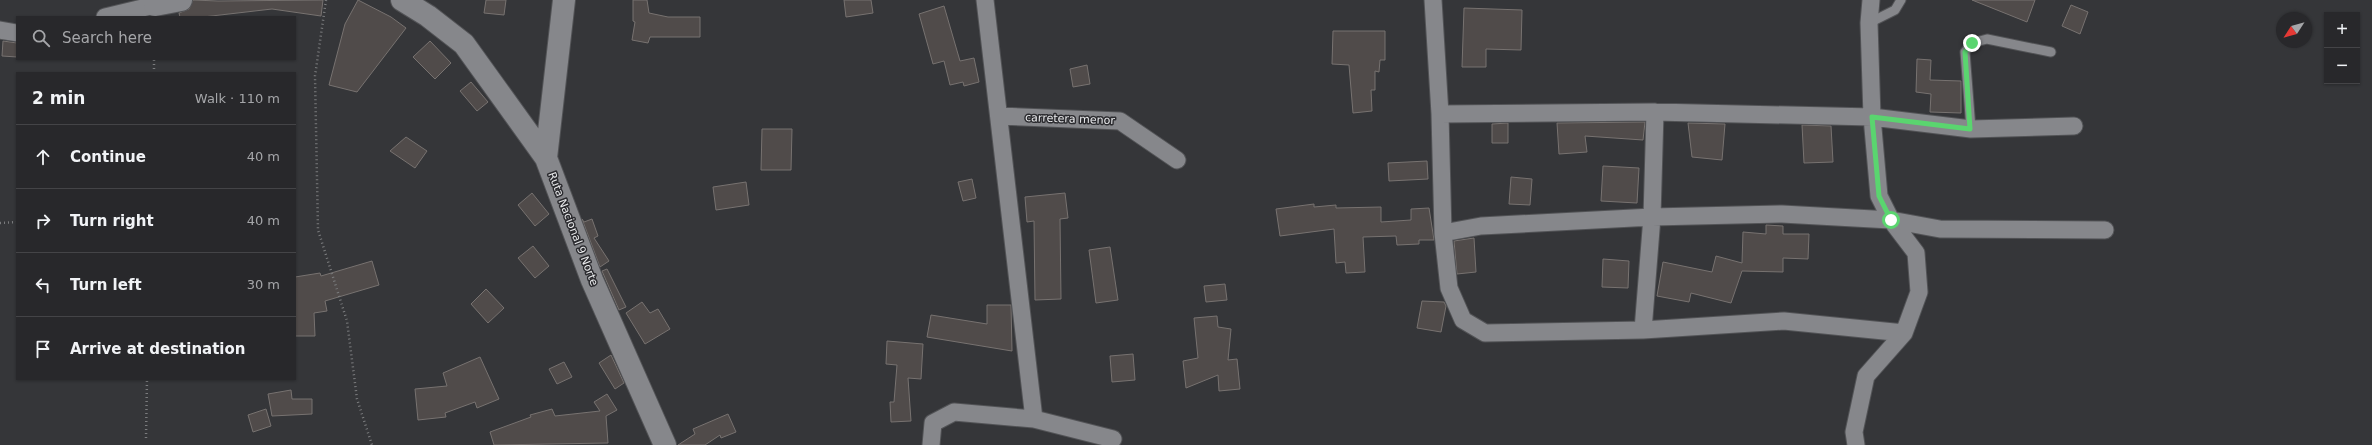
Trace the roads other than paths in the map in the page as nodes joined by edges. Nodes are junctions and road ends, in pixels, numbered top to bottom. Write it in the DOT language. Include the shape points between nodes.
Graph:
graph roads {
  1 [pos="181,0"];
  2 [pos="402,0"];
  3 [pos="564,0"];
  4 [pos="985,0"];
  5 [pos="1433,0"];
  6 [pos="1871,0"];
  7 [pos="1901,0"];
  8 [pos="155,3"];
  9 [pos="109,16"];
  10 [pos="1869,23"];
  11 [pos="0,30"];
  12 [pos="16,33"];
  13 [pos="2051,52"];
  14 [pos="1655,112"];
  15 [pos="1440,114"];
  16 [pos="998,116"];
  17 [pos="1872,117"];
  18 [pos="2074,126"];
  19 [pos="1970,129"];
  20 [pos="546,158"];
  21 [pos="1177,160"];
  22 [pos="1652,218"];
  23 [pos="1891,220"];
  24 [pos="2106,230"];
  25 [pos="1443,233"];
  26 [pos="1643,330"];
  27 [pos="1904,333"];
  28 [pos="1034,419"];
  29 [pos="1113,438"];
  30 [pos="665,445"];
  31 [pos="930,445"];
  32 [pos="1856,445"];
  1 -- 8 [label="street"];
  2 -- 20 [label="street" via="464,44"];
  3 -- 20 [label="street, Ruta Nacional 9 Norte"];
  4 -- 16 [label="street"];
  5 -- 15 [label="street"];
  6 -- 10 [label="street"];
  7 -- 10 [label="lane" via="1895,10"];
  8 -- 9 [label="street"];
  10 -- 17 [label="street"];
  11 -- 12 [label="street"];
  13 -- 19 [label="lane" via="1988,39 1972,43 1965,52"];
  14 -- 15 [label="street"];
  14 -- 17 [label="street"];
  14 -- 22 [label="street"];
  15 -- 25 [label="street"];
  16 -- 21 [label="street, carretera menor" via="1120,121"];
  16 -- 28 [label="street"];
  17 -- 19 [label="street"];
  17 -- 23 [label="street" via="1879,196"];
  18 -- 19 [label="street"];
  20 -- 30 [label="street, Ruta Nacional 9 Norte" via="592,280"];
  22 -- 23 [label="street" via="1782,214"];
  22 -- 25 [label="street" via="1481,226"];
  22 -- 26 [label="street"];
  23 -- 24 [label="street" via="1940,229"];
  23 -- 27 [label="street" via="1916,253 1919,292"];
  25 -- 26 [label="street" via="1449,288 1463,320 1485,334"];
  26 -- 27 [label="street" via="1784,321"];
  27 -- 32 [label="street" via="1866,376 1854,432"];
  28 -- 29 [label="street"];
  28 -- 31 [label="street" via="954,412 933,423"];
}
